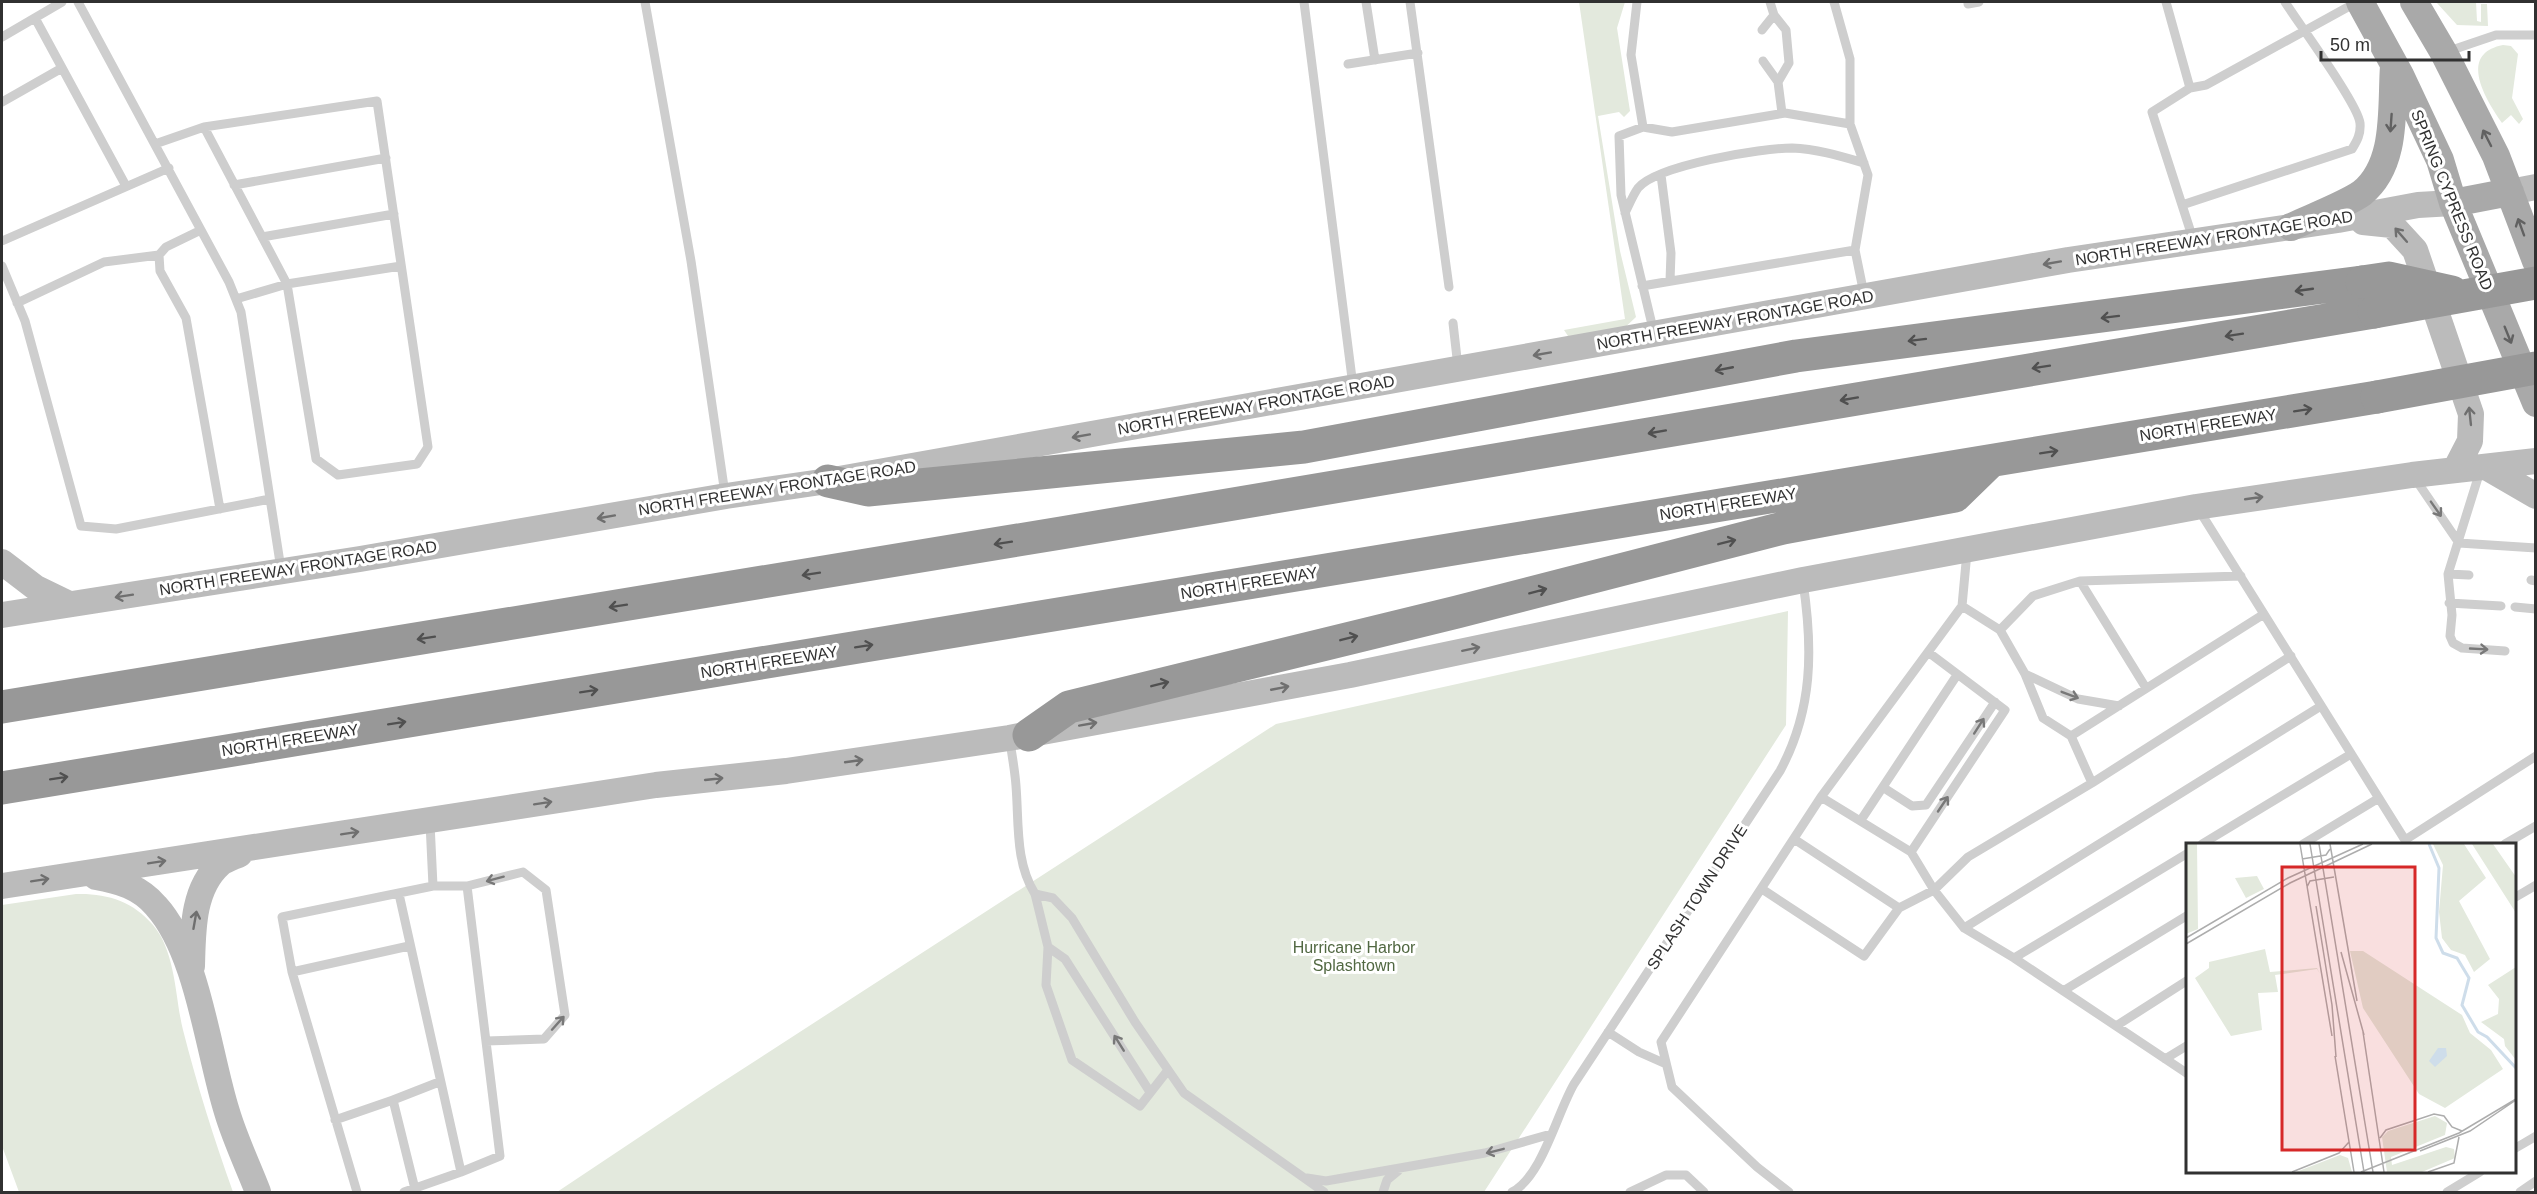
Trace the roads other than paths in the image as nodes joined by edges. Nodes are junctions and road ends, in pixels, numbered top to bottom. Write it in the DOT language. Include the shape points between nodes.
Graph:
graph roads {
  1 [pos="62,2"];
  2 [pos="78,2"];
  3 [pos="645,2"];
  4 [pos="1304,2"];
  5 [pos="1366,2"];
  6 [pos="1410,2"];
  7 [pos="1637,2"];
  8 [pos="1770,2"];
  9 [pos="1834,2"];
  10 [pos="1968,2"];
  11 [pos="1979,2"];
  12 [pos="2166,2"];
  13 [pos="2285,2"];
  14 [pos="2358,2"];
  15 [pos="2414,2"];
  16 [pos="1774,15"];
  17 [pos="35,18"];
  18 [pos="1761,30"];
  19 [pos="2302,30"];
  20 [pos="2535,35"];
  21 [pos="2,37"];
  22 [pos="2444,52"];
  23 [pos="1418,53"];
  24 [pos="1375,60"];
  25 [pos="1764,61"];
  26 [pos="1348,64"];
  27 [pos="2394,64"];
  28 [pos="62,68"];
  29 [pos="1778,82"];
  30 [pos="2190,88"];
  31 [pos="2,102"];
  32 [pos="1782,113"];
  33 [pos="1850,124"];
  34 [pos="204,127"];
  35 [pos="1643,127"];
  36 [pos="155,144"];
  37 [pos="386,158"];
  38 [pos="1864,163"];
  39 [pos="169,168"];
  40 [pos="1661,175"];
  41 [pos="234,185"];
  42 [pos="126,186"];
  43 [pos="2523,189"];
  44 [pos="2453,203"];
  45 [pos="2182,205"];
  46 [pos="1625,213"];
  47 [pos="394,214"];
  48 [pos="2338,220"];
  49 [pos="2290,227"];
  50 [pos="201,230"];
  51 [pos="262,237"];
  52 [pos="2,240"];
  53 [pos="2193,241"];
  54 [pos="1855,250"];
  55 [pos="159,255"];
  56 [pos="2535,261"];
  57 [pos="2,266"];
  58 [pos="401,266"];
  59 [pos="1670,281"];
  60 [pos="2535,283"];
  61 [pos="287,284"];
  62 [pos="1642,286"];
  63 [pos="1449,287"];
  64 [pos="2465,295"];
  65 [pos="1865,296"];
  66 [pos="236,299"];
  67 [pos="17,303"];
  68 [pos="1453,323"];
  69 [pos="1654,334"];
  70 [pos="2535,368"];
  71 [pos="1458,369"];
  72 [pos="2496,376"];
  73 [pos="2535,381"];
  74 [pos="1353,388"];
  75 [pos="2535,403"];
  76 [pos="1991,461"];
  77 [pos="2535,461"];
  78 [pos="2484,467"];
  79 [pos="2455,470"];
  80 [pos="2412,476"];
  81 [pos="828,481"];
  82 [pos="726,496"];
  83 [pos="2535,496"];
  84 [pos="270,500"];
  85 [pos="2196,507"];
  86 [pos="220,509"];
  87 [pos="2459,543"];
  88 [pos="2535,548"];
  89 [pos="1967,549"];
  90 [pos="2,562"];
  91 [pos="281,571"];
  92 [pos="2448,574"];
  93 [pos="2469,575"];
  94 [pos="2241,576"];
  95 [pos="1803,580"];
  96 [pos="2080,581"];
  97 [pos="2449,603"];
  98 [pos="69,604"];
  99 [pos="1962,606"];
  100 [pos="2501,606"];
  101 [pos="2515,607"];
  102 [pos="2535,609"];
  103 [pos="2264,614"];
  104 [pos="2,615"];
  105 [pos="2000,630"];
  106 [pos="2505,651"];
  107 [pos="1928,652"];
  108 [pos="2290,656"];
  109 [pos="2025,674"];
  110 [pos="1957,675"];
  111 [pos="2146,688"];
  112 [pos="1995,702"];
  113 [pos="2119,706"];
  114 [pos="2321,706"];
  115 [pos="2,707"];
  116 [pos="1019,736"];
  117 [pos="2071,736"];
  118 [pos="2351,754"];
  119 [pos="2535,756"];
  120 [pos="2092,783"];
  121 [pos="2,788"];
  122 [pos="1884,788"];
  123 [pos="1821,796"];
  124 [pos="2379,798"];
  125 [pos="1861,820"];
  126 [pos="430,821"];
  127 [pos="2535,826"];
  128 [pos="1794,839"];
  129 [pos="2204,843"];
  130 [pos="2304,843"];
  131 [pos="2404,843"];
  132 [pos="2507,843"];
  133 [pos="251,848"];
  134 [pos="1911,852"];
  135 [pos="2186,854"];
  136 [pos="78,874"];
  137 [pos="2535,885"];
  138 [pos="2,886"];
  139 [pos="433,886"];
  140 [pos="467,886"];
  141 [pos="1761,889"];
  142 [pos="1934,890"];
  143 [pos="399,894"];
  144 [pos="1035,894"];
  145 [pos="2516,897"];
  146 [pos="1899,908"];
  147 [pos="2186,916"];
  148 [pos="1965,928"];
  149 [pos="409,946"];
  150 [pos="1048,947"];
  151 [pos="2014,958"];
  152 [pos="292,972"];
  153 [pos="192,978"];
  154 [pos="2186,981"];
  155 [pos="2063,991"];
  156 [pos="2115,1026"];
  157 [pos="1608,1032"];
  158 [pos="486,1041"];
  159 [pos="2186,1046"];
  160 [pos="2165,1059"];
  161 [pos="1666,1064"];
  162 [pos="1168,1070"];
  163 [pos="2186,1073"];
  164 [pos="439,1082"];
  165 [pos="1150,1092"];
  166 [pos="393,1100"];
  167 [pos="335,1120"];
  168 [pos="1551,1134"];
  169 [pos="2535,1136"];
  170 [pos="2516,1148"];
  171 [pos="1402,1168"];
  172 [pos="1292,1171"];
  173 [pos="461,1172"];
  174 [pos="2479,1173"];
  175 [pos="2535,1181"];
  176 [pos="415,1189"];
  177 [pos="258,1192"];
  178 [pos="357,1192"];
  179 [pos="404,1192"];
  180 [pos="1324,1192"];
  181 [pos="1383,1192"];
  182 [pos="1514,1192"];
  183 [pos="1630,1192"];
  184 [pos="1704,1192"];
  185 [pos="1789,1192"];
  186 [pos="2447,1192"];
  187 [pos="2520,1192"];
  1 -- 17 [label="lane"];
  2 -- 36 [label="lane"];
  3 -- 82 [label="lane" via="689,249"];
  4 -- 74 [label="lane"];
  5 -- 24 [label="lane"];
  6 -- 23 [label="lane"];
  7 -- 35 [label="lane" via="1631,55"];
  8 -- 16 [label="lane"];
  9 -- 33 [label="lane" via="1850,58"];
  10 -- 11 [label="lane"];
  12 -- 30 [label="lane"];
  13 -- 19 [label="lane"];
  14 -- 19 [label="lane"];
  14 -- 27 [label="main road, SPRING CYPRESS ROAD"];
  15 -- 22 [label="main road"];
  16 -- 18 [label="lane"];
  16 -- 29 [label="lane" via="1786,30 1790,63"];
  17 -- 21 [label="lane"];
  17 -- 28 [label="lane"];
  19 -- 30 [label="lane" via="2206,85"];
  19 -- 45 [label="lane" via="2351,103 2360,122 2359,139 2352,149"];
  20 -- 22 [label="lane" via="2496,35"];
  43 -- 22 [label="main road, one-way" via="2496,156"];
  23 -- 24 [label="lane"];
  23 -- 63 [label="lane"];
  24 -- 26 [label="lane"];
  25 -- 29 [label="lane"];
  27 -- 44 [label="main road, SPRING CYPRESS ROAD" via="2440,160"];
  27 -- 49 [label="main road, one-way" via="2390,139 2383,167 2362,192"];
  28 -- 31 [label="lane"];
  28 -- 42 [label="lane"];
  29 -- 32 [label="lane"];
  30 -- 45 [label="lane" via="2152,112"];
  32 -- 33 [label="lane"];
  32 -- 35 [label="lane" via="1672,132"];
  33 -- 38 [label="lane"];
  34 -- 36 [label="lane"];
  34 -- 37 [label="lane" via="377,101"];
  34 -- 41 [label="lane"];
  35 -- 46 [label="lane" via="1619,136"];
  36 -- 39 [label="lane"];
  37 -- 41 [label="lane"];
  37 -- 47 [label="lane"];
  38 -- 40 [label="lane" via="1827,152 1791,148 1738,154 1673,168"];
  38 -- 54 [label="lane" via="1868,175"];
  39 -- 42 [label="lane"];
  39 -- 50 [label="lane"];
  40 -- 46 [label="lane" via="1639,187"];
  40 -- 59 [label="lane" via="1671,253"];
  41 -- 51 [label="lane"];
  42 -- 52 [label="lane"];
  43 -- 44 [label="main road, NORTH FREEWAY FRONTAGE ROAD"];
  56 -- 43 [label="main road, one-way" via="2522,230"];
  44 -- 48 [label="main road, NORTH FREEWAY FRONTAGE ROAD" via="2418,205"];
  44 -- 75 [label="main road, SPRING CYPRESS ROAD, one-way"];
  45 -- 53 [label="lane"];
  46 -- 62 [label="lane"];
  47 -- 51 [label="lane"];
  47 -- 58 [label="lane"];
  48 -- 49 [label="main road, NORTH FREEWAY FRONTAGE ROAD"];
  79 -- 48 [label="main road, one-way" via="2470,441 2471,414 2415,250 2392,225"];
  49 -- 53 [label="main road, NORTH FREEWAY FRONTAGE ROAD"];
  50 -- 55 [label="lane" via="166,247"];
  50 -- 66 [label="lane"];
  51 -- 61 [label="lane"];
  53 -- 65 [label="main road, NORTH FREEWAY FRONTAGE ROAD, one-way"];
  54 -- 59 [label="lane"];
  54 -- 65 [label="lane"];
  55 -- 67 [label="lane" via="104,262"];
  55 -- 86 [label="lane" via="160,271 186,318"];
  57 -- 67 [label="lane"];
  58 -- 61 [label="lane"];
  58 -- 61 [label="lane" via="428,447 417,464 338,475 316,459"];
  59 -- 62 [label="lane"];
  60 -- 64 [label="highway, bridge"];
  61 -- 66 [label="lane"];
  62 -- 69 [label="lane"];
  64 -- 81 [label="highway, one-way, bridge" via="2389,278 1796,356 1304,447 868,490"];
  64 -- 115 [label="highway, one-way, bridge" via="1061,533"];
  65 -- 69 [label="main road, NORTH FREEWAY FRONTAGE ROAD"];
  66 -- 84 [label="lane"];
  67 -- 86 [label="lane" via="81,526 116,529"];
  68 -- 71 [label="lane"];
  69 -- 71 [label="main road, NORTH FREEWAY FRONTAGE ROAD, one-way"];
  70 -- 72 [label="highway, NORTH FREEWAY, bridge"];
  71 -- 74 [label="main road, NORTH FREEWAY FRONTAGE ROAD"];
  72 -- 73 [label="highway"];
  76 -- 72 [label="highway, NORTH FREEWAY, one-way, bridge"];
  74 -- 81 [label="main road, NORTH FREEWAY FRONTAGE ROAD, one-way"];
  116 -- 76 [label="highway, one-way" via="1069,707 1783,528 1955,496"];
  121 -- 76 [label="highway, NORTH FREEWAY, one-way"];
  77 -- 78 [label="main road"];
  78 -- 79 [label="main road"];
  78 -- 83 [label="main road"];
  78 -- 87 [label="lane"];
  79 -- 80 [label="main road"];
  85 -- 80 [label="main road, one-way"];
  80 -- 87 [label="lane, one-way"];
  81 -- 82 [label="main road, NORTH FREEWAY FRONTAGE ROAD"];
  82 -- 91 [label="main road, NORTH FREEWAY FRONTAGE ROAD, one-way"];
  84 -- 86 [label="lane"];
  84 -- 91 [label="lane"];
  85 -- 89 [label="main road"];
  85 -- 94 [label="lane"];
  87 -- 88 [label="lane"];
  87 -- 92 [label="lane"];
  89 -- 95 [label="main road"];
  89 -- 99 [label="lane"];
  90 -- 98 [label="main road" via="36,588"];
  91 -- 98 [label="main road, NORTH FREEWAY FRONTAGE ROAD, one-way"];
  92 -- 93 [label="lane"];
  92 -- 97 [label="lane"];
  94 -- 96 [label="lane"];
  94 -- 103 [label="lane"];
  116 -- 95 [label="main road, one-way" via="1350,675"];
  95 -- 157 [label="lane, SPLASH TOWN DRIVE" via="1810,670 1794,745"];
  96 -- 105 [label="lane" via="2033,596"];
  96 -- 111 [label="lane"];
  97 -- 100 [label="lane"];
  97 -- 106 [label="lane, one-way" via="2453,643 2462,648"];
  98 -- 104 [label="main road, NORTH FREEWAY FRONTAGE ROAD"];
  99 -- 105 [label="lane"];
  99 -- 107 [label="lane"];
  101 -- 102 [label="lane"];
  103 -- 108 [label="lane"];
  103 -- 111 [label="lane"];
  105 -- 109 [label="lane"];
  107 -- 110 [label="lane"];
  107 -- 123 [label="lane"];
  108 -- 114 [label="lane"];
  108 -- 120 [label="lane"];
  109 -- 113 [label="lane, one-way" via="2078,699"];
  109 -- 117 [label="lane" via="2043,718"];
  110 -- 112 [label="lane"];
  110 -- 122 [label="lane"];
  111 -- 113 [label="lane"];
  122 -- 112 [label="lane, one-way" via="1912,806 1926,804"];
  134 -- 112 [label="lane, one-way" via="2005,710"];
  113 -- 117 [label="lane"];
  114 -- 118 [label="lane"];
  114 -- 148 [label="lane"];
  126 -- 116 [label="main road, one-way" via="656,785"];
  116 -- 144 [label="lane" via="1016,783 1021,863"];
  117 -- 120 [label="lane"];
  118 -- 124 [label="lane"];
  118 -- 129 [label="lane"];
  119 -- 131 [label="lane"];
  120 -- 142 [label="lane" via="1968,857"];
  122 -- 125 [label="lane"];
  123 -- 125 [label="lane"];
  123 -- 128 [label="lane"];
  124 -- 130 [label="lane"];
  124 -- 131 [label="lane"];
  125 -- 134 [label="lane"];
  133 -- 126 [label="main road, one-way"];
  126 -- 139 [label="lane"];
  127 -- 132 [label="lane"];
  128 -- 141 [label="lane"];
  128 -- 146 [label="lane"];
  136 -- 133 [label="main road, one-way"];
  153 -- 133 [label="main road, one-way" via="193,922 203,887 220,864"];
  134 -- 142 [label="lane"];
  135 -- 151 [label="lane"];
  138 -- 136 [label="main road, one-way"];
  136 -- 153 [label="main road" via="124,882 156,905 174,932"];
  137 -- 145 [label="lane"];
  139 -- 140 [label="lane"];
  139 -- 143 [label="lane"];
  140 -- 158 [label="lane"];
  158 -- 140 [label="lane, one-way" via="544,1039 565,1015 546,890 523,872"];
  141 -- 146 [label="lane" via="1864,956"];
  141 -- 161 [label="lane" via="1661,1042"];
  142 -- 146 [label="lane"];
  142 -- 148 [label="lane"];
  143 -- 149 [label="lane"];
  143 -- 152 [label="lane" via="282,917"];
  144 -- 150 [label="lane"];
  144 -- 162 [label="lane" via="1053,898 1072,918"];
  147 -- 155 [label="lane"];
  148 -- 151 [label="lane"];
  149 -- 152 [label="lane"];
  149 -- 164 [label="lane"];
  165 -- 150 [label="lane, one-way" via="1065,959"];
  150 -- 165 [label="lane" via="1046,985 1072,1060 1140,1106"];
  151 -- 155 [label="lane"];
  152 -- 167 [label="lane"];
  153 -- 177 [label="main road" via="227,1113"];
  154 -- 156 [label="lane"];
  155 -- 156 [label="lane"];
  156 -- 160 [label="lane"];
  157 -- 161 [label="lane"];
  157 -- 168 [label="lane, SPLASH TOWN DRIVE" via="1563,1103"];
  158 -- 173 [label="lane" via="500,1156"];
  159 -- 160 [label="lane"];
  160 -- 163 [label="lane"];
  161 -- 185 [label="lane" via="1672,1087"];
  162 -- 165 [label="lane"];
  162 -- 172 [label="lane" via="1184,1093"];
  164 -- 166 [label="lane"];
  164 -- 173 [label="lane"];
  166 -- 167 [label="lane"];
  166 -- 176 [label="lane"];
  167 -- 178 [label="lane"];
  168 -- 171 [label="lane, one-way" via="1485,1153"];
  168 -- 182 [label="lane, SPLASH TOWN DRIVE" via="1542,1156"];
  169 -- 170 [label="lane"];
  171 -- 172 [label="lane" via="1326,1181"];
  171 -- 181 [label="lane" via="1392,1174"];
  172 -- 180 [label="lane"];
  173 -- 176 [label="lane"];
  174 -- 186 [label="lane"];
  175 -- 187 [label="lane"];
  176 -- 179 [label="lane"];
  183 -- 184 [label="lane" via="1666,1175 1686,1175"];
}
